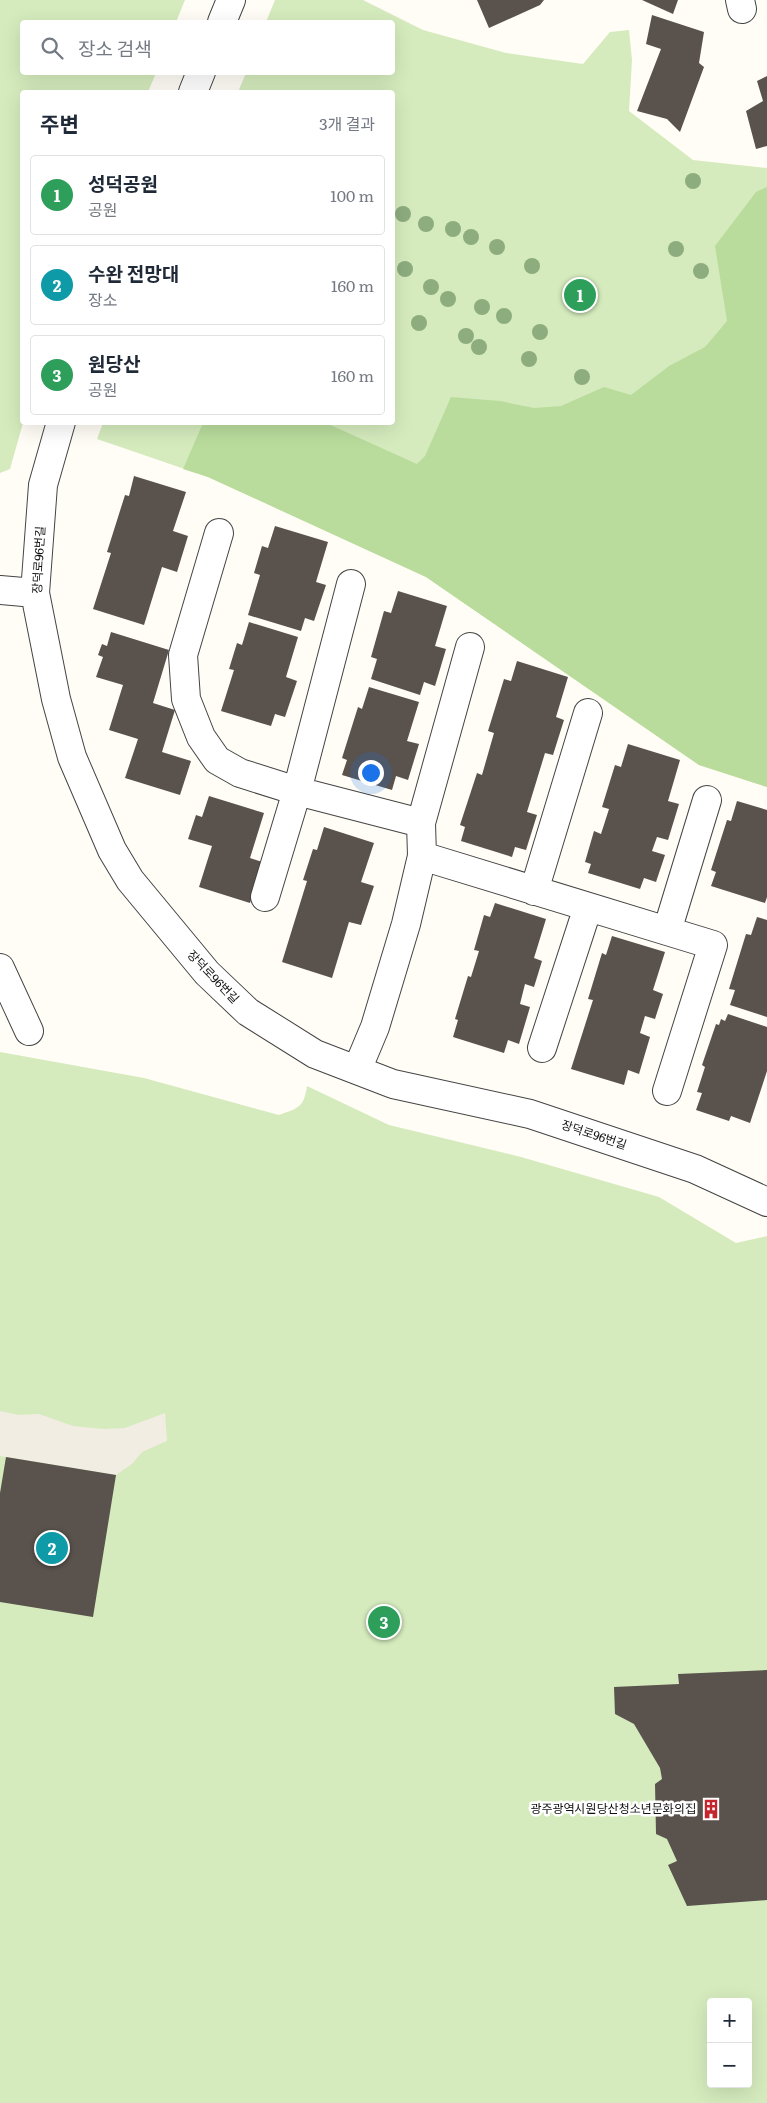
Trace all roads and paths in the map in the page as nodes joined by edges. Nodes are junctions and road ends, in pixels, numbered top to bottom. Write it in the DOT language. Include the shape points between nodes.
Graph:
graph roads {
  1 [pos="231,0"];
  2 [pos="223,20"];
  3 [pos="201,75"];
  4 [pos="194,90"];
  5 [pos="60,425"];
  6 [pos="219,533"];
  7 [pos="351,584"];
  8 [pos="0,590"];
  9 [pos="35,594"];
  10 [pos="470,647"];
  11 [pos="588,713"];
  12 [pos="297,790"];
  13 [pos="707,800"];
  14 [pos="421,823"];
  15 [pos="422,856"];
  16 [pos="534,890"];
  17 [pos="265,897"];
  18 [pos="588,907"];
  19 [pos="667,931"];
  20 [pos="0,968"];
  21 [pos="29,1031"];
  22 [pos="542,1048"];
  23 [pos="357,1070"];
  24 [pos="667,1091"];
  25 [pos="767,1202"];
  1 -- 2 [label="street"];
  3 -- 4 [label="street"];
  5 -- 9 [label="street, 장덕로96번길" via="43,485"];
  6 -- 12 [label="street" via="183,655 186,698 201,737 217,760 240,773"];
  7 -- 12 [label="street"];
  8 -- 9 [label="street"];
  9 -- 23 [label="street, 장덕로96번길" via="56,699 72,757 112,850 130,880 207,973 248,1012 314,1054"];
  10 -- 14 [label="street"];
  11 -- 16 [label="street"];
  12 -- 14 [label="street"];
  12 -- 17 [label="street"];
  13 -- 19 [label="street"];
  14 -- 15 [label="street"];
  15 -- 16 [label="street"];
  15 -- 23 [label="street" via="378,1018"];
  16 -- 18 [label="street"];
  18 -- 19 [label="street"];
  18 -- 22 [label="street"];
  19 -- 24 [label="street" via="713,945"];
  20 -- 21 [label="street"];
  23 -- 25 [label="street, 장덕로96번길" via="393,1084 530,1114 695,1169"];
}
